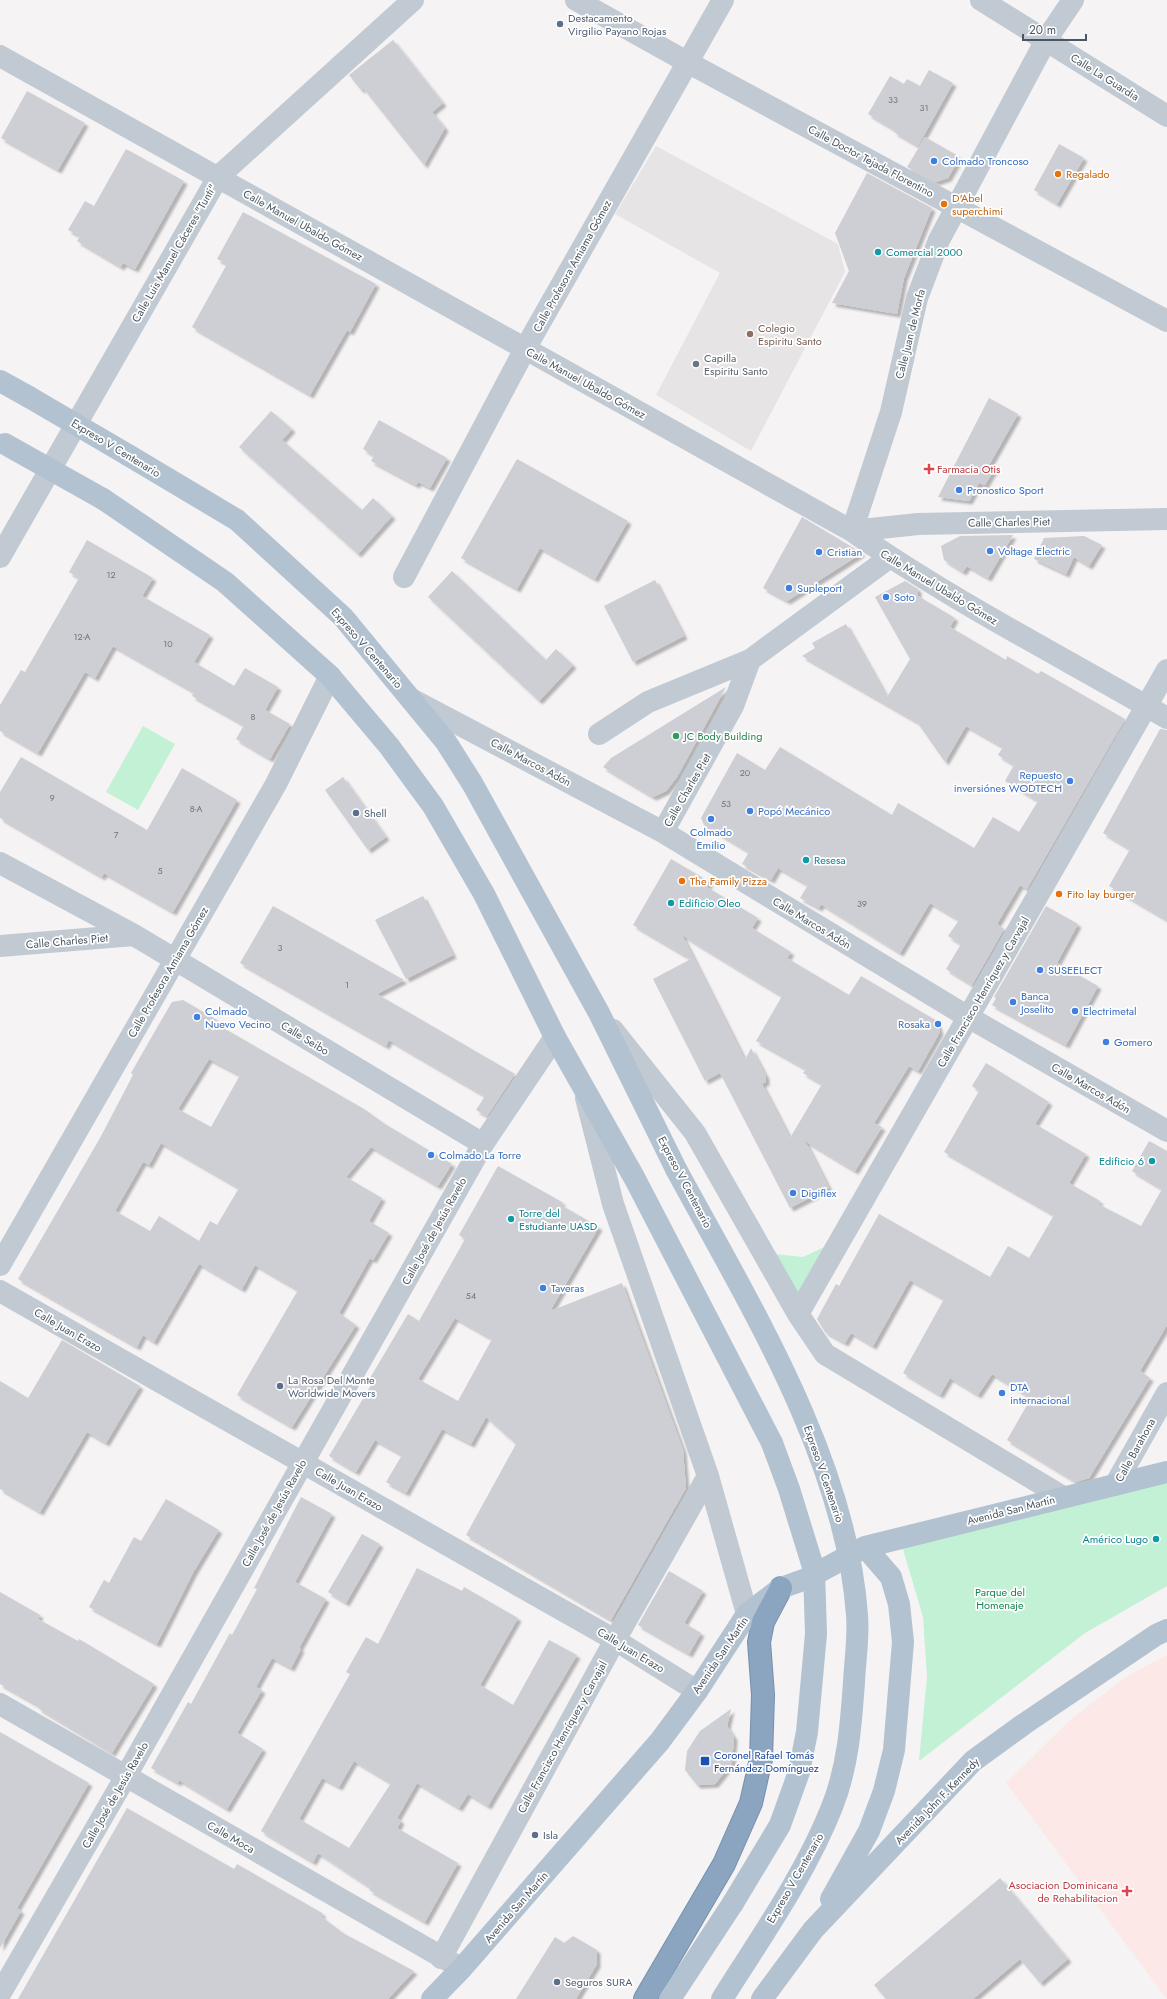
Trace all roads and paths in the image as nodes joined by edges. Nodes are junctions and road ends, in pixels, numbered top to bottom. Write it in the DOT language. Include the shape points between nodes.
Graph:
graph roads {
  1 [pos="413,0"];
  2 [pos="576,0"];
  3 [pos="722,0"];
  4 [pos="981,0"];
  5 [pos="1073,0"];
  6 [pos="1046,40"];
  7 [pos="0,56"];
  8 [pos="687,62"];
  9 [pos="1167,116"];
  10 [pos="218,177"];
  11 [pos="956,207"];
  12 [pos="1167,321"];
  13 [pos="526,349"];
  14 [pos="0,381"];
  15 [pos="2,443"];
  16 [pos="1167,519"];
  17 [pos="852,531"];
  18 [pos="0,557"];
  19 [pos="889,558"];
  20 [pos="404,577"];
  21 [pos="750,660"];
  22 [pos="1167,670"];
  23 [pos="330,676"];
  24 [pos="411,699"];
  25 [pos="1147,706"];
  26 [pos="1167,718"];
  27 [pos="599,734"];
  28 [pos="663,832"];
  29 [pos="0,863"];
  30 [pos="134,935"];
  31 [pos="0,946"];
  32 [pos="174,960"];
  33 [pos="599,1013"];
  34 [pos="968,1017"];
  35 [pos="555,1037"];
  36 [pos="582,1085"];
  37 [pos="1167,1131"];
  38 [pos="482,1144"];
  39 [pos="0,1265"];
  40 [pos="0,1291"];
  41 [pos="798,1314"];
  42 [pos="1167,1393"];
  43 [pos="303,1463"];
  44 [pos="1167,1472"];
  45 [pos="708,1476"];
  46 [pos="1115,1485"];
  47 [pos="1063,1497"];
  48 [pos="865,1547"];
  49 [pos="781,1588"];
  50 [pos="748,1614"];
  51 [pos="1167,1630"];
  52 [pos="615,1640"];
  53 [pos="697,1691"];
  54 [pos="0,1704"];
  55 [pos="126,1776"];
  56 [pos="813,1930"];
  57 [pos="441,1958"];
  58 [pos="462,1968"];
  59 [pos="0,1994"];
  60 [pos="432,1999"];
  61 [pos="645,1999"];
  62 [pos="670,1999"];
  63 [pos="722,1999"];
  64 [pos="762,1999"];
  1 -- 10 [label="street, Calle Luis Manuel Cáceres \"Tunti\""];
  2 -- 8 [label="street, Calle Doctor Tejada Florentino"];
  3 -- 8 [label="street, Calle Profesora Amiama Gómez"];
  4 -- 6 [label="street, Calle La Guardia"];
  5 -- 6 [label="street, Calle Juan de Morfa"];
  6 -- 9 [label="street, Calle La Guardia"];
  6 -- 11 [label="street, Calle Juan de Morfa"];
  7 -- 10 [label="street, Calle Manuel Ubaldo Gómez"];
  8 -- 11 [label="street, Calle Doctor Tejada Florentino"];
  8 -- 13 [label="street, Calle Profesora Amiama Gómez"];
  10 -- 13 [label="street, Calle Manuel Ubaldo Gómez"];
  10 -- 18 [label="street, Calle Luis Manuel Cáceres \"Tunti\""];
  11 -- 12 [label="street, Calle Doctor Tejada Florentino"];
  11 -- 17 [label="street, Calle Juan de Morfa" via="939,240 917,298 892,412"];
  13 -- 17 [label="street, Calle Manuel Ubaldo Gómez"];
  13 -- 20 [label="street, Calle Profesora Amiama Gómez"];
  14 -- 24 [label="main road, Expreso V Centenario, bridge" via="237,520 343,617"];
  15 -- 23 [label="main road, bridge" via="103,499 226,582"];
  16 -- 17 [label="street, Calle Charles Piet" via="918,524"];
  17 -- 19 [label="street, Calle Manuel Ubaldo Gómez"];
  19 -- 21 [label="street"];
  19 -- 25 [label="street, Calle Manuel Ubaldo Gómez" via="985,616"];
  21 -- 27 [label="street" via="648,702"];
  21 -- 28 [label="street, Calle Charles Piet" via="733,706"];
  22 -- 25 [label="street, Calle Francisco Henríquez y Carvajal"];
  23 -- 32 [label="street, Calle Profesora Amiama Gómez" via="276,784"];
  23 -- 35 [label="main road" via="389,746 434,806 484,894"];
  24 -- 28 [label="street, Calle Marcos Adón"];
  24 -- 33 [label="main road, Expreso V Centenario" via="446,742 472,783"];
  25 -- 26 [label="street, Calle Manuel Ubaldo Gómez"];
  25 -- 34 [label="street, Calle Francisco Henríquez y Carvajal"];
  28 -- 34 [label="street, Calle Marcos Adón"];
  29 -- 30 [label="street, Calle Seibo"];
  30 -- 31 [label="street, Calle Charles Piet"];
  30 -- 32 [label="street, Calle Seibo"];
  32 -- 38 [label="street, Calle Seibo"];
  32 -- 39 [label="street, Calle Profesora Amiama Gómez"];
  33 -- 41 [label="street, Expreso V Centenario" via="695,1133"];
  33 -- 63 [label="main road, Expreso V Centenario, bridge" via="676,1169 786,1373 838,1508 850,1560 857,1616 847,1756 833,1805 815,1848"];
  34 -- 37 [label="street, Calle Marcos Adón"];
  34 -- 41 [label="street, Calle Francisco Henríquez y Carvajal"];
  35 -- 36 [label="main road"];
  35 -- 38 [label="street, Calle José de Jesús Ravelo"];
  36 -- 45 [label="street" via="613,1204"];
  36 -- 62 [label="main road, bridge" via="635,1179 772,1443 789,1488 814,1570 816,1634 807,1732 799,1772 780,1825"];
  38 -- 43 [label="street, Calle José de Jesús Ravelo"];
  40 -- 43 [label="street, Calle Juan Erazo"];
  41 -- 47 [label="street, Expreso V Centenario" via="825,1354"];
  42 -- 46 [label="street, Calle Barahona"];
  43 -- 52 [label="street, Calle Juan Erazo"];
  43 -- 55 [label="street, Calle José de Jesús Ravelo"];
  44 -- 46 [label="main road, Avenida San Martín"];
  45 -- 50 [label="street"];
  45 -- 52 [label="street, Calle Francisco Henríquez y Carvajal"];
  46 -- 47 [label="main road, Avenida San Martín"];
  47 -- 48 [label="main road, Avenida San Martín"];
  48 -- 49 [label="main road, Avenida San Martín"];
  48 -- 56 [label="main road" via="891,1577 899,1604 903,1642 894,1750 884,1791 869,1831"];
  49 -- 50 [label="main road, Avenida San Martín"];
  49 -- 61 [label="highway" via="763,1622 759,1642 763,1695 761,1759 751,1803 724,1864"];
  50 -- 53 [label="main road, Avenida San Martín"];
  51 -- 56 [label="main road, Avenida John F. Kennedy" via="1024,1724 973,1761"];
  52 -- 53 [label="street, Calle Juan Erazo"];
  52 -- 57 [label="street, Calle Francisco Henríquez y Carvajal"];
  53 -- 58 [label="main road, Avenida San Martín" via="660,1741"];
  54 -- 55 [label="street, Calle Moca"];
  55 -- 57 [label="street, Calle Moca"];
  55 -- 59 [label="street, Calle José de Jesús Ravelo"];
  56 -- 64 [label="main road, Avenida John F. Kennedy"];
  57 -- 58 [label="street, Calle Moca"];
  58 -- 60 [label="main road, Avenida San Martín"];
}
